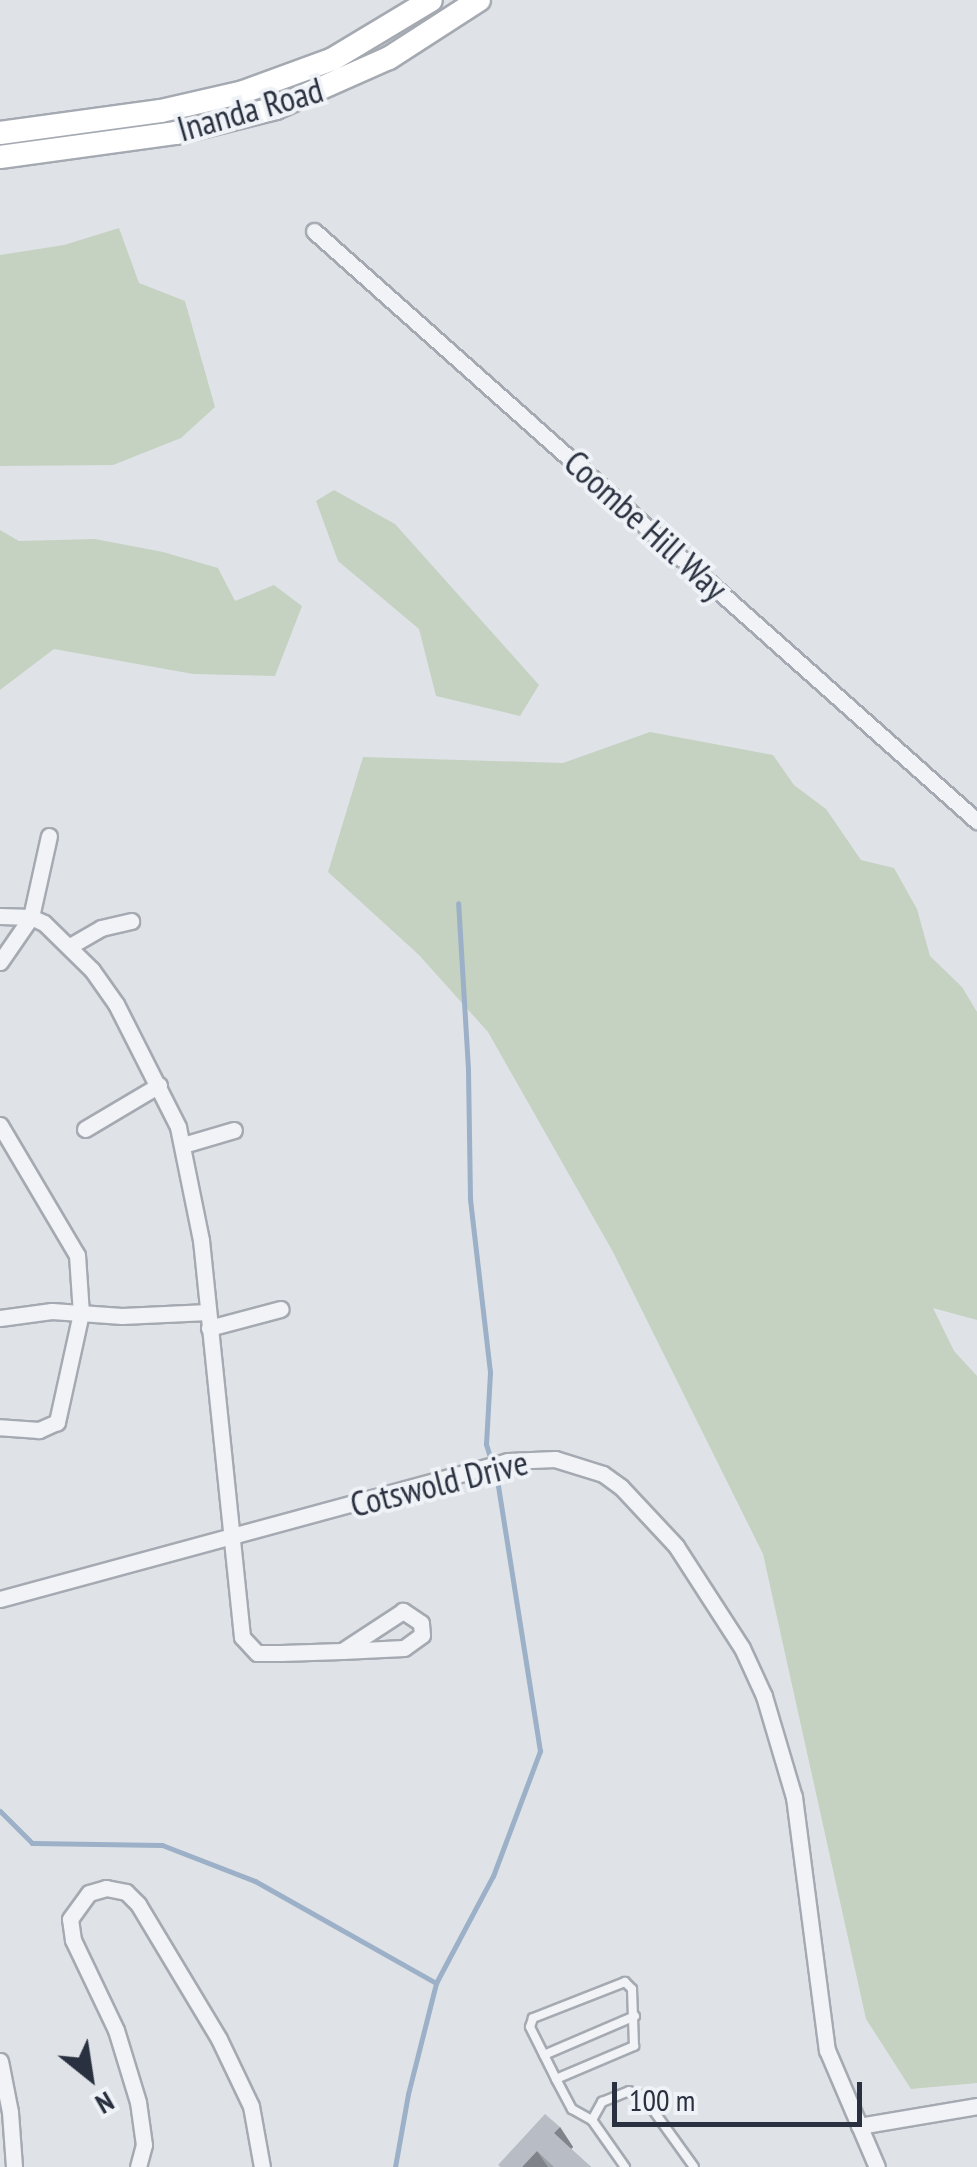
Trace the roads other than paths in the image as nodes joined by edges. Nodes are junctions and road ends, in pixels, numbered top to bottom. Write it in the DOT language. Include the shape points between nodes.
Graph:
graph roads {
  1 [pos="431,0"];
  2 [pos="479,0"];
  3 [pos="0,133"];
  4 [pos="0,158"];
  5 [pos="314,231"];
  6 [pos="977,821"];
  7 [pos="50,836"];
  8 [pos="0,916"];
  9 [pos="32,917"];
  10 [pos="131,920"];
  11 [pos="70,946"];
  12 [pos="0,962"];
  13 [pos="160,1085"];
  14 [pos="0,1125"];
  15 [pos="85,1129"];
  16 [pos="234,1130"];
  17 [pos="183,1145"];
  18 [pos="281,1309"];
  19 [pos="82,1313"];
  20 [pos="0,1318"];
  21 [pos="208,1320"];
  22 [pos="0,1427"];
  23 [pos="231,1538"];
  24 [pos="0,1600"];
  25 [pos="342,1651"];
  26 [pos="635,2016"];
  27 [pos="544,2055"];
  28 [pos="0,2061"];
  29 [pos="556,2079"];
  30 [pos="977,2106"];
  31 [pos="592,2120"];
  32 [pos="859,2126"];
  33 [pos="14,2167"];
  34 [pos="138,2167"];
  35 [pos="262,2167"];
  36 [pos="624,2167"];
  37 [pos="694,2167"];
  38 [pos="877,2167"];
  1 -- 3 [label="main road, Inanda Road" via="333,59 243,92 161,111"];
  2 -- 4 [label="main road, Inanda Road" via="389,58 276,108 162,135"];
  5 -- 6 [label="street, Coombe Hill Way"];
  7 -- 9 [label="street"];
  8 -- 9 [label="street"];
  9 -- 11 [label="street"];
  9 -- 12 [label="street"];
  10 -- 11 [label="street"];
  11 -- 13 [label="street" via="116,1004"];
  13 -- 15 [label="street"];
  13 -- 17 [label="street"];
  14 -- 19 [label="street" via="76,1255"];
  16 -- 17 [label="street"];
  17 -- 21 [label="street"];
  18 -- 21 [label="street"];
  19 -- 20 [label="street"];
  19 -- 21 [label="street"];
  19 -- 22 [label="street" via="56,1422 40,1430"];
  21 -- 23 [label="street"];
  23 -- 24 [label="street, Cotswold Drive"];
  23 -- 25 [label="street" via="246,1644 257,1653"];
  23 -- 32 [label="street, Cotswold Drive" via="536,1457 573,1462 621,1486 676,1546 742,1648 764,1696 786,1763 828,2050"];
  25 -- 25 [label="street" via="403,1611 421,1623 422,1635 404,1648"];
  26 -- 27 [label="lane"];
  26 -- 27 [label="lane" via="625,1982 533,2018 530,2026"];
  26 -- 29 [label="lane" via="634,2046"];
  27 -- 29 [label="lane"];
  28 -- 33 [label="street"];
  29 -- 31 [label="lane" via="572,2109"];
  30 -- 32 [label="street"];
  31 -- 36 [label="lane"];
  31 -- 37 [label="lane" via="602,2102 629,2091 643,2096"];
  32 -- 38 [label="street, Cotswold Drive"];
  34 -- 35 [label="street" via="144,2145 138,2102 70,1919 89,1893 106,1888 126,1892 138,1904 218,2039 251,2106"];
}
